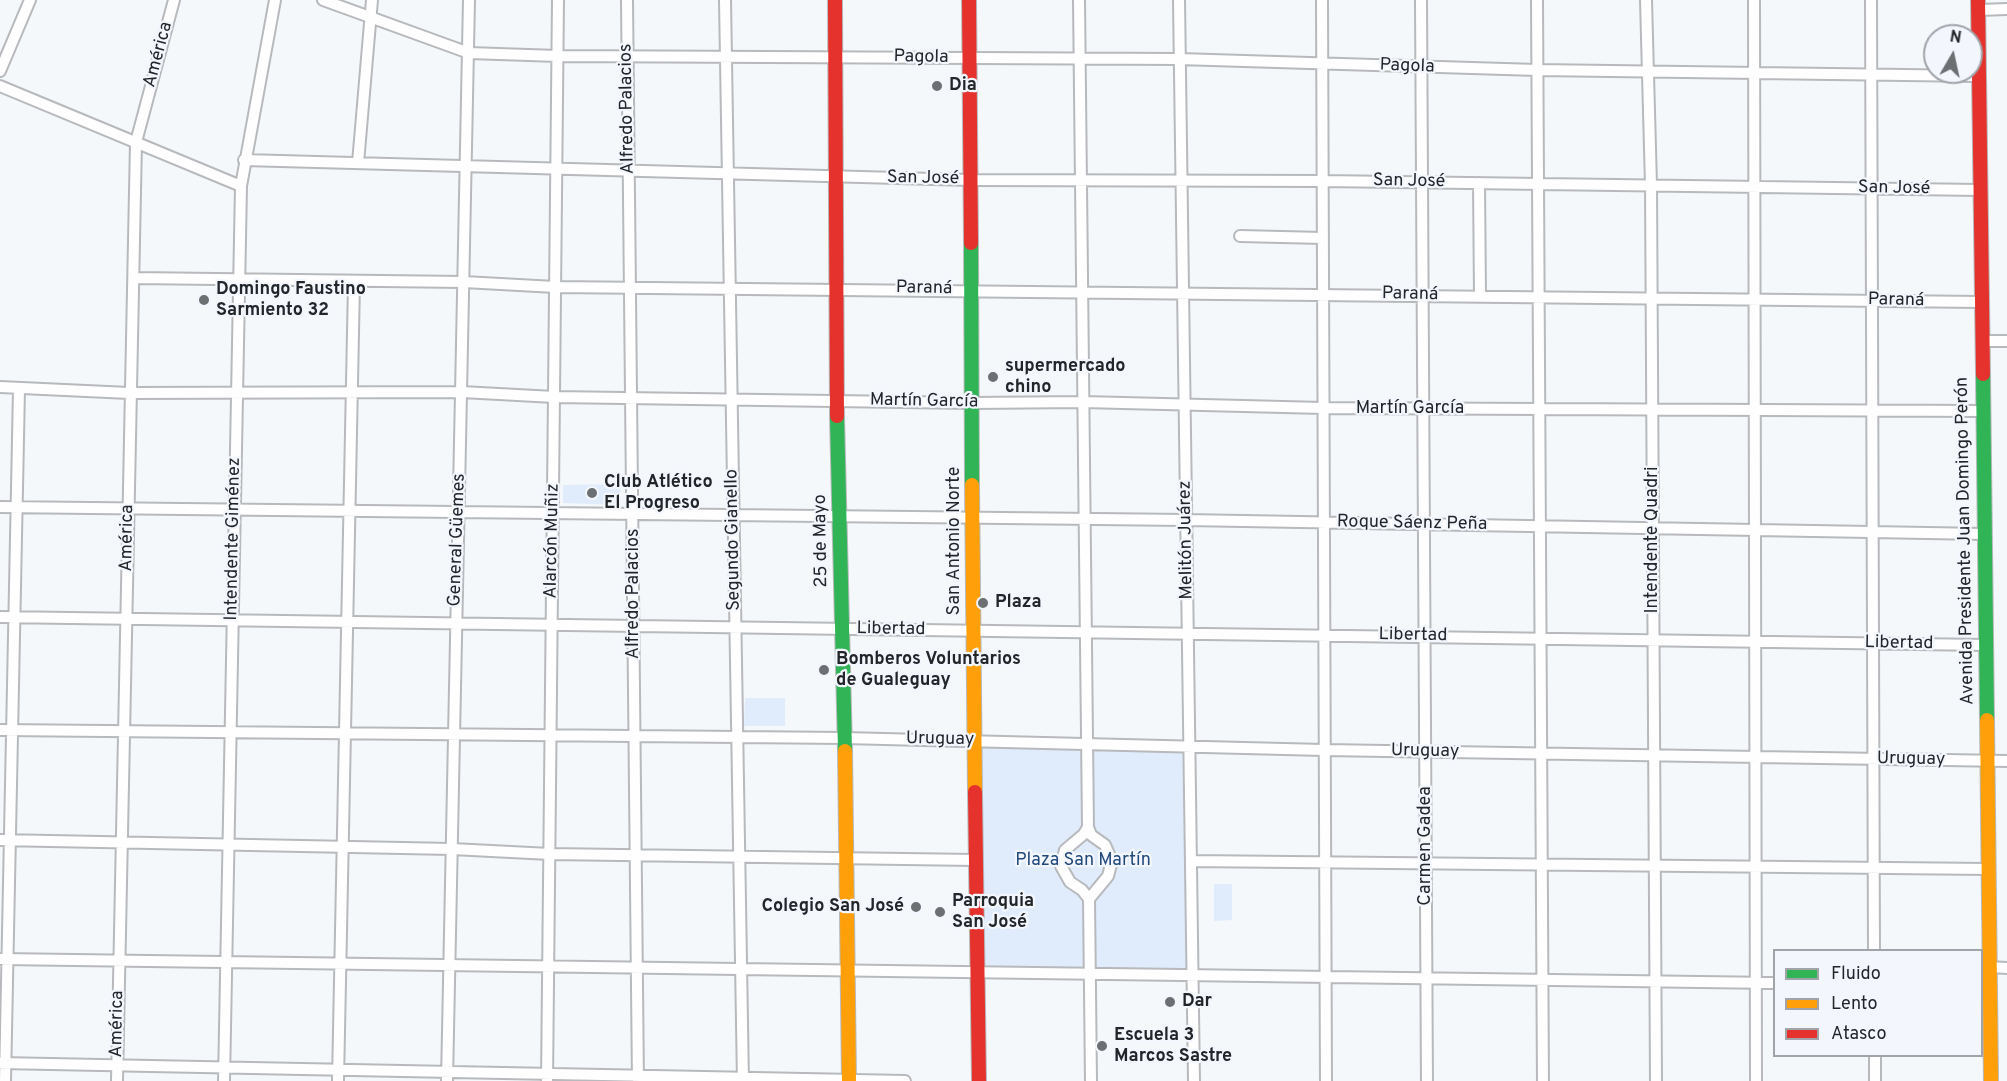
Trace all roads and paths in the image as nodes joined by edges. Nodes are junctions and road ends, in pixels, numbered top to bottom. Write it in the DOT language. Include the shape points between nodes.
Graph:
graph roads {
  1 [pos="30,0"];
  2 [pos="174,0"];
  3 [pos="275,0"];
  4 [pos="323,0"];
  5 [pos="372,0"];
  6 [pos="469,0"];
  7 [pos="558,0"];
  8 [pos="627,0"];
  9 [pos="725,0"];
  10 [pos="835,0"];
  11 [pos="969,0"];
  12 [pos="1079,0"];
  13 [pos="1179,0"];
  14 [pos="1322,0"];
  15 [pos="1421,0"];
  16 [pos="1537,0"];
  17 [pos="1646,0"];
  18 [pos="1754,0"];
  19 [pos="1871,0"];
  20 [pos="1978,5"];
  21 [pos="2007,9"];
  22 [pos="370,19"];
  23 [pos="1978,24"];
  24 [pos="469,53"];
  25 [pos="628,55"];
  26 [pos="558,56"];
  27 [pos="726,56"];
  28 [pos="836,57"];
  29 [pos="969,59"];
  30 [pos="1080,59"];
  31 [pos="1179,59"];
  32 [pos="1323,64"];
  33 [pos="1421,67"];
  34 [pos="1537,70"];
  35 [pos="0,71"];
  36 [pos="1648,71"];
  37 [pos="1754,73"];
  38 [pos="1871,74"];
  39 [pos="1923,75"];
  40 [pos="1978,84"];
  41 [pos="0,86"];
  42 [pos="136,142"];
  43 [pos="244,160"];
  44 [pos="358,163"];
  45 [pos="466,165"];
  46 [pos="556,171"];
  47 [pos="629,171"];
  48 [pos="728,174"];
  49 [pos="837,177"];
  50 [pos="970,180"];
  51 [pos="1081,180"];
  52 [pos="1323,181"];
  53 [pos="1422,182"];
  54 [pos="1182,183"];
  55 [pos="1479,183"];
  56 [pos="1538,184"];
  57 [pos="1651,185"];
  58 [pos="242,186"];
  59 [pos="1754,188"];
  60 [pos="1871,189"];
  61 [pos="1980,190"];
  62 [pos="1240,236"];
  63 [pos="1323,238"];
  64 [pos="134,278"];
  65 [pos="240,281"];
  66 [pos="464,282"];
  67 [pos="354,283"];
  68 [pos="555,286"];
  69 [pos="630,286"];
  70 [pos="730,288"];
  71 [pos="838,288"];
  72 [pos="971,290"];
  73 [pos="1082,291"];
  74 [pos="1183,293"];
  75 [pos="1323,294"];
  76 [pos="1422,296"];
  77 [pos="1480,296"];
  78 [pos="1539,297"];
  79 [pos="1651,298"];
  80 [pos="1755,300"];
  81 [pos="1872,301"];
  82 [pos="1981,302"];
  83 [pos="1982,341"];
  84 [pos="2007,342"];
  85 [pos="0,387"];
  86 [pos="18,388"];
  87 [pos="237,392"];
  88 [pos="351,392"];
  89 [pos="462,392"];
  90 [pos="129,393"];
  91 [pos="554,397"];
  92 [pos="631,397"];
  93 [pos="732,399"];
  94 [pos="837,400"];
  95 [pos="1083,402"];
  96 [pos="972,403"];
  97 [pos="1185,405"];
  98 [pos="1323,408"];
  99 [pos="1423,409"];
  100 [pos="1539,409"];
  101 [pos="1652,410"];
  102 [pos="1755,410"];
  103 [pos="1872,410"];
  104 [pos="1983,411"];
  105 [pos="0,507"];
  106 [pos="17,507"];
  107 [pos="129,509"];
  108 [pos="234,509"];
  109 [pos="349,509"];
  110 [pos="459,511"];
  111 [pos="553,512"];
  112 [pos="633,514"];
  113 [pos="734,515"];
  114 [pos="840,515"];
  115 [pos="973,518"];
  116 [pos="1085,519"];
  117 [pos="1186,520"];
  118 [pos="1324,522"];
  119 [pos="1424,524"];
  120 [pos="1540,526"];
  121 [pos="1653,528"];
  122 [pos="1755,530"];
  123 [pos="1873,532"];
  124 [pos="1984,534"];
  125 [pos="0,617"];
  126 [pos="15,617"];
  127 [pos="127,617"];
  128 [pos="347,621"];
  129 [pos="233,622"];
  130 [pos="455,624"];
  131 [pos="634,625"];
  132 [pos="552,626"];
  133 [pos="736,627"];
  134 [pos="841,628"];
  135 [pos="973,632"];
  136 [pos="1084,633"];
  137 [pos="1188,634"];
  138 [pos="1324,635"];
  139 [pos="1425,636"];
  140 [pos="1540,638"];
  141 [pos="1654,640"];
  142 [pos="1755,642"];
  143 [pos="1873,643"];
  144 [pos="1985,645"];
  145 [pos="0,730"];
  146 [pos="12,730"];
  147 [pos="124,731"];
  148 [pos="231,732"];
  149 [pos="345,734"];
  150 [pos="454,735"];
  151 [pos="635,736"];
  152 [pos="551,737"];
  153 [pos="738,737"];
  154 [pos="844,738"];
  155 [pos="976,741"];
  156 [pos="1087,743"];
  157 [pos="1189,746"];
  158 [pos="1324,750"];
  159 [pos="1425,752"];
  160 [pos="1541,753"];
  161 [pos="1654,755"];
  162 [pos="1756,757"];
  163 [pos="1874,759"];
  164 [pos="1987,761"];
  165 [pos="2007,761"];
  166 [pos="1088,827"];
  167 [pos="5,840"];
  168 [pos="122,841"];
  169 [pos="229,844"];
  170 [pos="343,848"];
  171 [pos="452,849"];
  172 [pos="550,854"];
  173 [pos="636,855"];
  174 [pos="740,857"];
  175 [pos="847,858"];
  176 [pos="975,860"];
  177 [pos="1191,861"];
  178 [pos="1325,862"];
  179 [pos="1426,863"];
  180 [pos="1542,864"];
  181 [pos="1655,866"];
  182 [pos="1756,867"];
  183 [pos="1874,868"];
  184 [pos="1988,869"];
  185 [pos="1089,899"];
  186 [pos="1874,949"];
  187 [pos="4,959"];
  188 [pos="119,959"];
  189 [pos="226,961"];
  190 [pos="340,963"];
  191 [pos="450,963"];
  192 [pos="548,967"];
  193 [pos="637,967"];
  194 [pos="1989,967"];
  195 [pos="741,968"];
  196 [pos="2007,968"];
  197 [pos="848,970"];
  198 [pos="976,972"];
  199 [pos="1089,973"];
  200 [pos="1192,975"];
  201 [pos="1325,977"];
  202 [pos="1426,978"];
  203 [pos="1542,980"];
  204 [pos="1656,981"];
  205 [pos="1756,983"];
  206 [pos="1773,983"];
  207 [pos="1986,986"];
  208 [pos="1875,1057"];
  209 [pos="3,1063"];
  210 [pos="117,1064"];
  211 [pos="224,1066"];
  212 [pos="338,1076"];
  213 [pos="448,1076"];
  214 [pos="547,1078"];
  215 [pos="638,1079"];
  216 [pos="743,1080"];
  217 [pos="849,1080"];
  218 [pos="5,1081"];
  219 [pos="117,1081"];
  220 [pos="224,1081"];
  221 [pos="905,1081"];
  222 [pos="979,1081"];
  223 [pos="1090,1081"];
  224 [pos="1194,1081"];
  225 [pos="1326,1081"];
  226 [pos="1427,1081"];
  227 [pos="1543,1081"];
  228 [pos="1656,1081"];
  229 [pos="1756,1081"];
  230 [pos="1875,1081"];
  231 [pos="1991,1081"];
  1 -- 35 [label="street"];
  2 -- 42 [label="street, América"];
  3 -- 43 [label="street, Intendente Giménez"];
  4 -- 22 [label="street, Pagola"];
  5 -- 22 [label="street"];
  6 -- 24 [label="street, General Güemes"];
  7 -- 26 [label="street, Alarcón Muñiz"];
  8 -- 25 [label="street, Alfredo Palacios"];
  9 -- 27 [label="street, Segundo Gianello"];
  10 -- 28 [label="main road, 25 de Mayo"];
  11 -- 29 [label="main road, San Antonio Norte"];
  12 -- 30 [label="street"];
  13 -- 31 [label="street, Melitón Juárez"];
  14 -- 32 [label="street"];
  15 -- 33 [label="street, Carmen Gadea"];
  16 -- 34 [label="street"];
  17 -- 36 [label="street, Intendente Quadri"];
  18 -- 37 [label="street"];
  19 -- 38 [label="street"];
  20 -- 21 [label="street"];
  20 -- 23 [label="main road, Avenida Presidente Juan Domingo Perón"];
  22 -- 24 [label="street, Pagola"];
  22 -- 44 [label="street"];
  24 -- 26 [label="street, Pagola"];
  24 -- 45 [label="street, General Güemes"];
  25 -- 26 [label="street, Pagola"];
  25 -- 27 [label="street, Pagola"];
  25 -- 47 [label="street, Alfredo Palacios"];
  26 -- 46 [label="street, Alarcón Muñiz"];
  27 -- 28 [label="street, Pagola"];
  27 -- 48 [label="street, Segundo Gianello"];
  28 -- 29 [label="street, Pagola"];
  28 -- 49 [label="main road, 25 de Mayo"];
  29 -- 30 [label="street, Pagola"];
  29 -- 50 [label="main road, San Antonio Norte"];
  30 -- 31 [label="street, Pagola"];
  30 -- 51 [label="street"];
  31 -- 32 [label="street, Pagola"];
  31 -- 54 [label="street, Melitón Juárez"];
  32 -- 33 [label="street, Pagola"];
  32 -- 52 [label="street"];
  33 -- 34 [label="street, Pagola"];
  33 -- 53 [label="street, Carmen Gadea"];
  34 -- 36 [label="street, Pagola"];
  34 -- 56 [label="street"];
  36 -- 37 [label="street, Pagola"];
  36 -- 57 [label="street, Intendente Quadri"];
  37 -- 38 [label="street, Pagola"];
  37 -- 59 [label="street"];
  38 -- 39 [label="street, Pagola"];
  38 -- 60 [label="street"];
  40 -- 61 [label="main road, Avenida Presidente Juan Domingo Perón"];
  41 -- 42 [label="street"];
  42 -- 58 [label="street"];
  42 -- 64 [label="street, América"];
  43 -- 44 [label="street, San José"];
  43 -- 58 [label="street, Intendente Giménez"];
  44 -- 45 [label="street, San José"];
  45 -- 46 [label="street, San José"];
  45 -- 66 [label="street, General Güemes"];
  46 -- 47 [label="street, San José"];
  46 -- 68 [label="street, Alarcón Muñiz"];
  47 -- 48 [label="street, San José"];
  47 -- 69 [label="street, Alfredo Palacios"];
  48 -- 49 [label="street, San José"];
  48 -- 70 [label="street, Segundo Gianello"];
  49 -- 50 [label="street, San José"];
  49 -- 71 [label="main road, 25 de Mayo"];
  50 -- 51 [label="street, San José"];
  50 -- 72 [label="main road, San Antonio Norte"];
  51 -- 54 [label="street, San José"];
  51 -- 73 [label="street"];
  52 -- 53 [label="street, San José"];
  52 -- 54 [label="street, San José"];
  52 -- 63 [label="street"];
  53 -- 55 [label="street, San José"];
  53 -- 76 [label="street, Carmen Gadea"];
  54 -- 74 [label="street, Melitón Juárez"];
  55 -- 56 [label="street, San José"];
  55 -- 77 [label="street"];
  56 -- 57 [label="street, San José"];
  56 -- 78 [label="street"];
  57 -- 59 [label="street, San José"];
  57 -- 79 [label="street, Intendente Quadri"];
  58 -- 65 [label="street, Intendente Giménez"];
  59 -- 60 [label="street, San José"];
  59 -- 80 [label="street"];
  60 -- 61 [label="street, San José"];
  60 -- 81 [label="street"];
  61 -- 82 [label="main road, Avenida Presidente Juan Domingo Perón"];
  62 -- 63 [label="street"];
  63 -- 75 [label="street"];
  64 -- 65 [label="street, Paraná"];
  64 -- 90 [label="street, América"];
  65 -- 67 [label="street, Paraná"];
  65 -- 87 [label="street, Intendente Giménez"];
  66 -- 67 [label="street, Paraná"];
  66 -- 68 [label="street, Paraná"];
  66 -- 89 [label="street, General Güemes"];
  67 -- 88 [label="street"];
  68 -- 69 [label="street, Paraná"];
  68 -- 91 [label="street, Alarcón Muñiz"];
  69 -- 70 [label="street, Paraná"];
  69 -- 92 [label="street, Alfredo Palacios"];
  70 -- 71 [label="street, Paraná"];
  70 -- 93 [label="street, Segundo Gianello"];
  71 -- 72 [label="street, Paraná"];
  71 -- 94 [label="main road, 25 de Mayo"];
  72 -- 73 [label="street, Paraná"];
  72 -- 96 [label="main road, San Antonio Norte"];
  73 -- 74 [label="street, Paraná"];
  73 -- 95 [label="street"];
  74 -- 75 [label="street, Paraná"];
  74 -- 97 [label="street, Melitón Juárez"];
  75 -- 76 [label="street, Paraná"];
  75 -- 98 [label="street"];
  76 -- 77 [label="street, Paraná"];
  76 -- 99 [label="street, Carmen Gadea"];
  77 -- 78 [label="street, Paraná"];
  78 -- 79 [label="street, Paraná"];
  78 -- 100 [label="street"];
  79 -- 80 [label="street, Paraná"];
  79 -- 101 [label="street, Intendente Quadri"];
  80 -- 81 [label="street, Paraná"];
  80 -- 102 [label="street"];
  81 -- 82 [label="street, Paraná"];
  81 -- 103 [label="street"];
  82 -- 83 [label="main road, Avenida Presidente Juan Domingo Perón"];
  83 -- 84 [label="street"];
  83 -- 104 [label="main road, Avenida Presidente Juan Domingo Perón"];
  85 -- 86 [label="street, Martín García"];
  86 -- 90 [label="street, Martín García"];
  86 -- 106 [label="street"];
  87 -- 88 [label="street, Martín García"];
  87 -- 90 [label="street, Martín García"];
  87 -- 108 [label="street, Intendente Giménez"];
  88 -- 89 [label="street, Martín García"];
  88 -- 109 [label="street"];
  89 -- 91 [label="street, Martín García"];
  89 -- 110 [label="street, General Güemes"];
  90 -- 107 [label="street, América"];
  91 -- 92 [label="street, Martín García"];
  91 -- 111 [label="street, Alarcón Muñiz"];
  92 -- 93 [label="street, Martín García"];
  92 -- 112 [label="street, Alfredo Palacios"];
  93 -- 94 [label="street, Martín García"];
  93 -- 113 [label="street, Segundo Gianello"];
  94 -- 96 [label="street, Martín García"];
  94 -- 114 [label="main road, 25 de Mayo"];
  95 -- 96 [label="street, Martín García"];
  95 -- 97 [label="street, Martín García"];
  95 -- 116 [label="street"];
  96 -- 115 [label="main road, San Antonio Norte"];
  97 -- 98 [label="street, Martín García"];
  97 -- 117 [label="street, Melitón Juárez"];
  98 -- 99 [label="street, Martín García"];
  98 -- 118 [label="street"];
  99 -- 100 [label="street, Martín García"];
  99 -- 119 [label="street, Carmen Gadea"];
  100 -- 101 [label="street, Martín García"];
  100 -- 120 [label="street"];
  101 -- 102 [label="street, Martín García"];
  101 -- 121 [label="street, Intendente Quadri"];
  102 -- 103 [label="street, Martín García"];
  102 -- 122 [label="street"];
  103 -- 104 [label="street, Martín García"];
  103 -- 123 [label="street"];
  104 -- 124 [label="main road, Avenida Presidente Juan Domingo Perón"];
  105 -- 106 [label="street, Roque Sáenz Peña"];
  106 -- 107 [label="street, Roque Sáenz Peña"];
  106 -- 126 [label="street"];
  107 -- 108 [label="street, Roque Sáenz Peña"];
  107 -- 127 [label="street, América"];
  108 -- 109 [label="street, Roque Sáenz Peña"];
  108 -- 129 [label="street, Intendente Giménez"];
  109 -- 110 [label="street, Roque Sáenz Peña"];
  109 -- 128 [label="street"];
  110 -- 111 [label="street, Roque Sáenz Peña"];
  110 -- 130 [label="street, General Güemes"];
  111 -- 112 [label="street, Roque Sáenz Peña"];
  111 -- 132 [label="street, Alarcón Muñiz"];
  112 -- 113 [label="street, Roque Sáenz Peña"];
  112 -- 131 [label="street, Alfredo Palacios"];
  113 -- 114 [label="street, Roque Sáenz Peña"];
  113 -- 133 [label="street, Segundo Gianello"];
  114 -- 115 [label="street, Roque Sáenz Peña"];
  114 -- 134 [label="main road, 25 de Mayo"];
  115 -- 116 [label="street, Roque Sáenz Peña"];
  115 -- 135 [label="main road, San Antonio Norte"];
  116 -- 117 [label="street, Roque Sáenz Peña"];
  116 -- 136 [label="street"];
  117 -- 118 [label="street, Roque Sáenz Peña"];
  117 -- 137 [label="street, Melitón Juárez"];
  118 -- 119 [label="street, Roque Sáenz Peña"];
  118 -- 138 [label="street"];
  119 -- 120 [label="street, Roque Sáenz Peña"];
  119 -- 139 [label="street, Carmen Gadea"];
  120 -- 121 [label="street, Roque Sáenz Peña"];
  120 -- 140 [label="street"];
  121 -- 122 [label="street, Roque Sáenz Peña"];
  121 -- 141 [label="street, Intendente Quadri"];
  122 -- 123 [label="street, Roque Sáenz Peña"];
  122 -- 142 [label="street"];
  123 -- 124 [label="street, Roque Sáenz Peña"];
  123 -- 143 [label="street"];
  124 -- 144 [label="main road, Avenida Presidente Juan Domingo Perón"];
  125 -- 126 [label="street, Libertad"];
  126 -- 127 [label="street, Libertad"];
  126 -- 146 [label="street"];
  127 -- 129 [label="street, Libertad"];
  127 -- 147 [label="street, América"];
  128 -- 129 [label="street, Libertad"];
  128 -- 130 [label="street, Libertad"];
  128 -- 149 [label="street"];
  129 -- 148 [label="street, Intendente Giménez"];
  130 -- 132 [label="street, Libertad"];
  130 -- 150 [label="street, General Güemes"];
  131 -- 132 [label="street, Libertad"];
  131 -- 133 [label="street, Libertad"];
  131 -- 151 [label="street, Alfredo Palacios"];
  132 -- 152 [label="street, Alarcón Muñiz"];
  133 -- 134 [label="street, Libertad"];
  133 -- 153 [label="street, Segundo Gianello"];
  134 -- 135 [label="street, Libertad"];
  134 -- 154 [label="main road, 25 de Mayo"];
  135 -- 136 [label="street, Libertad"];
  135 -- 155 [label="main road, San Antonio Norte"];
  136 -- 137 [label="street, Libertad"];
  136 -- 156 [label="street"];
  137 -- 138 [label="street, Libertad"];
  137 -- 157 [label="street, Melitón Juárez"];
  138 -- 139 [label="street, Libertad"];
  138 -- 158 [label="street"];
  139 -- 140 [label="street, Libertad"];
  139 -- 159 [label="street, Carmen Gadea"];
  140 -- 141 [label="street, Libertad"];
  140 -- 160 [label="street"];
  141 -- 142 [label="street, Libertad"];
  141 -- 161 [label="street, Intendente Quadri"];
  142 -- 143 [label="street, Libertad"];
  142 -- 162 [label="street"];
  143 -- 144 [label="street, Libertad"];
  143 -- 163 [label="street"];
  144 -- 164 [label="main road, Avenida Presidente Juan Domingo Perón"];
  145 -- 146 [label="street, Uruguay"];
  146 -- 147 [label="street, Uruguay"];
  146 -- 167 [label="street"];
  147 -- 148 [label="street, Uruguay"];
  147 -- 168 [label="street, América"];
  148 -- 149 [label="street, Uruguay"];
  148 -- 169 [label="street, Intendente Giménez"];
  149 -- 150 [label="street, Uruguay"];
  149 -- 170 [label="street"];
  150 -- 152 [label="street, Uruguay"];
  150 -- 171 [label="street, General Güemes"];
  151 -- 152 [label="street, Uruguay"];
  151 -- 153 [label="street, Uruguay"];
  151 -- 173 [label="street, Alfredo Palacios"];
  152 -- 172 [label="street, Alarcón Muñiz"];
  153 -- 154 [label="street, Uruguay"];
  153 -- 174 [label="street, Segundo Gianello"];
  154 -- 155 [label="street, Uruguay"];
  154 -- 175 [label="main road, 25 de Mayo"];
  155 -- 156 [label="street, Uruguay"];
  155 -- 176 [label="main road, San Antonio Norte"];
  156 -- 157 [label="street, Uruguay"];
  156 -- 166 [label="street"];
  157 -- 158 [label="street, Uruguay"];
  157 -- 177 [label="street, Melitón Juárez"];
  158 -- 159 [label="street, Uruguay"];
  158 -- 178 [label="street"];
  159 -- 160 [label="street, Uruguay"];
  159 -- 179 [label="street, Carmen Gadea"];
  160 -- 161 [label="street, Uruguay"];
  160 -- 180 [label="street"];
  161 -- 162 [label="street, Uruguay"];
  161 -- 181 [label="street, Intendente Quadri"];
  162 -- 163 [label="street, Uruguay"];
  162 -- 182 [label="street"];
  163 -- 164 [label="street, Uruguay"];
  163 -- 183 [label="street"];
  164 -- 165 [label="street, Uruguay"];
  164 -- 184 [label="main road, Avenida Presidente Juan Domingo Perón"];
  166 -- 185 [label="street" via="1091,835 1105,845 1112,861 1108,876"];
  166 -- 185 [label="street" via="1065,850 1062,867 1070,882"];
  167 -- 168 [label="street"];
  167 -- 187 [label="street"];
  168 -- 169 [label="street"];
  168 -- 188 [label="street, América"];
  169 -- 170 [label="street"];
  169 -- 189 [label="street, Intendente Giménez"];
  170 -- 171 [label="street"];
  170 -- 190 [label="street"];
  171 -- 172 [label="street"];
  171 -- 191 [label="street, General Güemes"];
  172 -- 173 [label="street"];
  172 -- 192 [label="street, Alarcón Muñiz"];
  173 -- 174 [label="street"];
  173 -- 193 [label="street, Alfredo Palacios"];
  174 -- 175 [label="street"];
  174 -- 195 [label="street, Segundo Gianello"];
  175 -- 176 [label="street"];
  175 -- 197 [label="main road, 25 de Mayo"];
  176 -- 198 [label="main road, San Antonio Norte"];
  177 -- 178 [label="street"];
  177 -- 200 [label="street, Melitón Juárez"];
  178 -- 179 [label="street"];
  178 -- 201 [label="street"];
  179 -- 180 [label="street"];
  179 -- 202 [label="street, Carmen Gadea"];
  180 -- 181 [label="street"];
  180 -- 203 [label="street"];
  181 -- 182 [label="street"];
  181 -- 204 [label="street, Intendente Quadri"];
  182 -- 183 [label="street"];
  182 -- 205 [label="street"];
  183 -- 184 [label="street"];
  183 -- 186 [label="street"];
  184 -- 194 [label="main road, Avenida Presidente Juan Domingo Perón"];
  185 -- 199 [label="street"];
  187 -- 188 [label="street"];
  187 -- 209 [label="street"];
  188 -- 189 [label="street"];
  188 -- 210 [label="street, América"];
  189 -- 190 [label="street"];
  189 -- 211 [label="street, Intendente Giménez"];
  190 -- 191 [label="street"];
  190 -- 212 [label="street"];
  191 -- 192 [label="street"];
  191 -- 213 [label="street, General Güemes"];
  192 -- 193 [label="street"];
  192 -- 214 [label="street, Alarcón Muñiz"];
  193 -- 195 [label="street"];
  193 -- 215 [label="street, Alfredo Palacios"];
  194 -- 196 [label="street"];
  194 -- 207 [label="main road, Avenida Presidente Juan Domingo Perón"];
  195 -- 197 [label="street"];
  195 -- 216 [label="street, Segundo Gianello"];
  197 -- 198 [label="street"];
  197 -- 217 [label="main road, 25 de Mayo"];
  198 -- 199 [label="street"];
  198 -- 222 [label="main road, San Antonio Norte"];
  199 -- 200 [label="street"];
  199 -- 223 [label="street"];
  200 -- 201 [label="street"];
  200 -- 224 [label="street, Melitón Juárez"];
  201 -- 202 [label="street"];
  201 -- 225 [label="street"];
  202 -- 203 [label="street"];
  202 -- 226 [label="street, Carmen Gadea"];
  203 -- 204 [label="street"];
  203 -- 227 [label="street"];
  204 -- 205 [label="street"];
  204 -- 228 [label="street, Intendente Quadri"];
  205 -- 206 [label="street"];
  205 -- 229 [label="street"];
  207 -- 231 [label="main road, Avenida Presidente Juan Domingo Perón"];
  208 -- 230 [label="street"];
  209 -- 210 [label="street"];
  209 -- 218 [label="street"];
  210 -- 211 [label="street"];
  210 -- 219 [label="street, América"];
  211 -- 212 [label="street"];
  211 -- 220 [label="street, Intendente Giménez"];
  212 -- 213 [label="street"];
  213 -- 214 [label="street"];
  214 -- 215 [label="street"];
  215 -- 216 [label="street"];
  216 -- 217 [label="street"];
  217 -- 221 [label="street"];
}
